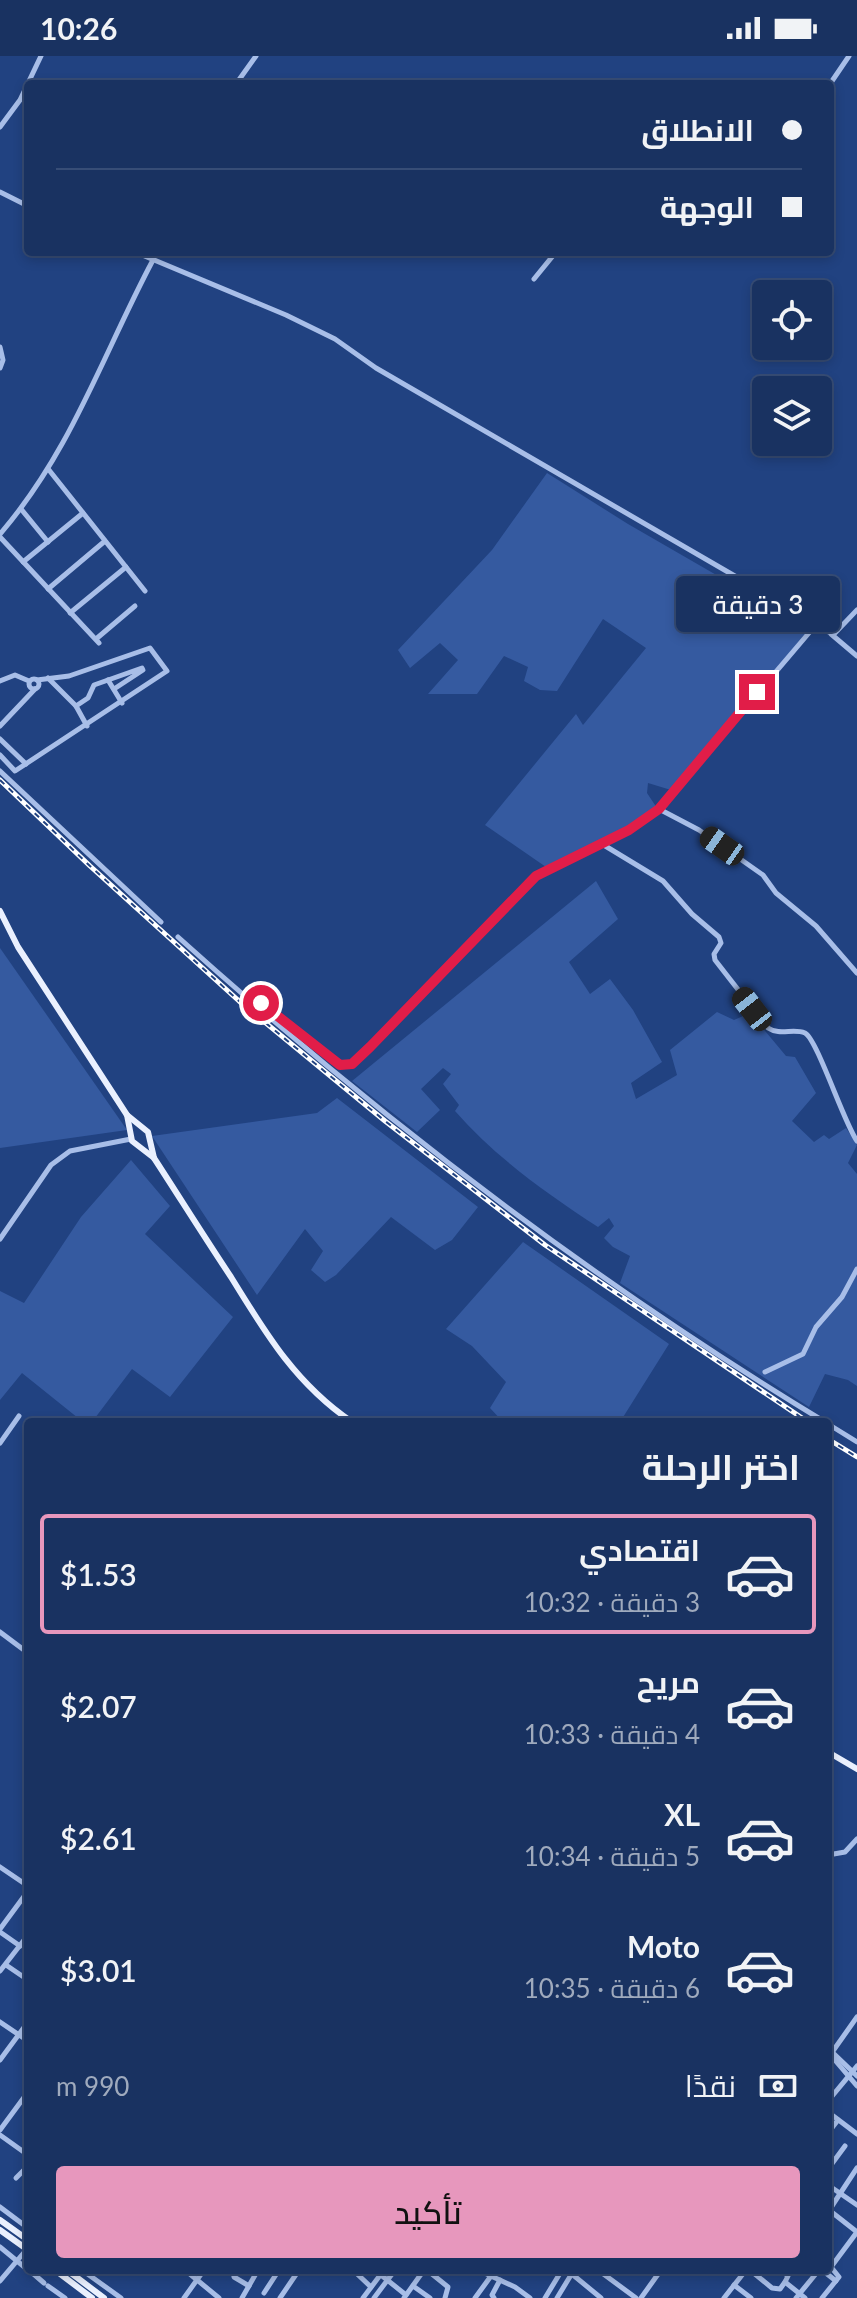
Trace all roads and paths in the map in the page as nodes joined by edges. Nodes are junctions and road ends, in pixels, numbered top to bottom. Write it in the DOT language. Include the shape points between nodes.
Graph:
graph roads {
  1 [pos="41,56"];
  2 [pos="256,56"];
  3 [pos="849,56"];
  4 [pos="30,80"];
  5 [pos="240,80"];
  6 [pos="833,80"];
  7 [pos="24,92"];
  8 [pos="0,127"];
  9 [pos="0,192"];
  10 [pos="24,204"];
  11 [pos="144,256"];
  12 [pos="553,256"];
  13 [pos="153,260"];
  14 [pos="534,279"];
  15 [pos="0,347"];
  16 [pos="0,368"];
  17 [pos="49,470"];
  18 [pos="21,509"];
  19 [pos="83,513"];
  20 [pos="0,535"];
  21 [pos="105,541"];
  22 [pos="48,542"];
  23 [pos="23,562"];
  24 [pos="126,567"];
  25 [pos="48,589"];
  26 [pos="145,591"];
  27 [pos="135,606"];
  28 [pos="857,610"];
  29 [pos="70,613"];
  30 [pos="814,627"];
  31 [pos="830,633"];
  32 [pos="857,656"];
  33 [pos="48,678"];
  34 [pos="37,680"];
  35 [pos="107,680"];
  36 [pos="0,681"];
  37 [pos="29,681"];
  38 [pos="35,689"];
  39 [pos="114,689"];
  40 [pos="122,703"];
  41 [pos="76,706"];
  42 [pos="0,726"];
  43 [pos="87,726"];
  44 [pos="0,739"];
  45 [pos="0,755"];
  46 [pos="26,764"];
  47 [pos="0,771"];
  48 [pos="659,809"];
  49 [pos="601,843"];
  50 [pos="0,911"];
  51 [pos="161,922"];
  52 [pos="1,925"];
  53 [pos="178,937"];
  54 [pos="857,973"];
  55 [pos="261,1003"];
  56 [pos="127,1115"];
  57 [pos="142,1128"];
  58 [pos="132,1136"];
  59 [pos="148,1140"];
  60 [pos="857,1141"];
  61 [pos="141,1146"];
  62 [pos="154,1158"];
  63 [pos="0,1239"];
  64 [pos="857,1269"];
  65 [pos="765,1372"];
  66 [pos="19,1416"];
  67 [pos="347,1418"];
  68 [pos="818,1418"];
  69 [pos="832,1427"];
  70 [pos="857,1442"];
  71 [pos="0,1443"];
  72 [pos="0,1632"];
  73 [pos="24,1650"];
  74 [pos="832,1754"];
  75 [pos="857,1769"];
  76 [pos="857,1839"];
  77 [pos="832,1854"];
  78 [pos="0,1867"];
  79 [pos="24,1885"];
  80 [pos="24,1894"];
  81 [pos="0,1930"];
  82 [pos="24,1940"];
  83 [pos="20,1946"];
  84 [pos="6,1965"];
  85 [pos="0,1971"];
  86 [pos="24,1977"];
  87 [pos="857,2017"];
  88 [pos="0,2022"];
  89 [pos="24,2027"];
  90 [pos="18,2035"];
  91 [pos="24,2039"];
  92 [pos="832,2050"];
  93 [pos="832,2056"];
  94 [pos="0,2060"];
  95 [pos="854,2073"];
  96 [pos="857,2086"];
  97 [pos="832,2097"];
  98 [pos="24,2098"];
  99 [pos="832,2115"];
  100 [pos="838,2120"];
  101 [pos="832,2128"];
  102 [pos="0,2132"];
  103 [pos="857,2134"];
  104 [pos="845,2146"];
  105 [pos="24,2152"];
  106 [pos="832,2164"];
  107 [pos="857,2168"];
  108 [pos="24,2170"];
  109 [pos="16,2178"];
  110 [pos="832,2188"];
  111 [pos="840,2194"];
  112 [pos="856,2203"];
  113 [pos="832,2206"];
  114 [pos="0,2207"];
  115 [pos="832,2213"];
  116 [pos="0,2220"];
  117 [pos="24,2225"];
  118 [pos="0,2230"];
  119 [pos="857,2232"];
  120 [pos="24,2237"];
  121 [pos="0,2247"];
  122 [pos="24,2247"];
  123 [pos="24,2253"];
  124 [pos="16,2260"];
  125 [pos="832,2263"];
  126 [pos="24,2267"];
  127 [pos="832,2268"];
  128 [pos="33,2274"];
  129 [pos="60,2274"];
  130 [pos="72,2274"];
  131 [pos="88,2274"];
  132 [pos="94,2274"];
  133 [pos="190,2274"];
  134 [pos="201,2274"];
  135 [pos="234,2274"];
  136 [pos="256,2274"];
  137 [pos="276,2274"];
  138 [pos="296,2274"];
  139 [pos="357,2274"];
  140 [pos="381,2274"];
  141 [pos="383,2274"];
  142 [pos="392,2274"];
  143 [pos="423,2274"];
  144 [pos="431,2274"];
  145 [pos="487,2274"];
  146 [pos="565,2274"];
  147 [pos="567,2274"];
  148 [pos="572,2274"];
  149 [pos="604,2274"];
  150 [pos="658,2274"];
  151 [pos="744,2274"];
  152 [pos="753,2274"];
  153 [pos="786,2274"];
  154 [pos="817,2274"];
  155 [pos="826,2274"];
  156 [pos="491,2276"];
  157 [pos="92,2277"];
  158 [pos="197,2280"];
  159 [pos="387,2280"];
  160 [pos="500,2280"];
  161 [pos="0,2281"];
  162 [pos="836,2281"];
  163 [pos="785,2282"];
  164 [pos="734,2285"];
  165 [pos="249,2286"];
  166 [pos="413,2286"];
  167 [pos="371,2287"];
  168 [pos="264,2293"];
  169 [pos="800,2296"];
  170 [pos="405,2297"];
  171 [pos="65,2298"];
  172 [pos="92,2298"];
  173 [pos="104,2298"];
  174 [pos="121,2298"];
  175 [pos="184,2298"];
  176 [pos="219,2298"];
  177 [pos="242,2298"];
  178 [pos="280,2298"];
  179 [pos="363,2298"];
  180 [pos="374,2298"];
  181 [pos="430,2298"];
  182 [pos="445,2298"];
  183 [pos="475,2298"];
  184 [pos="494,2298"];
  185 [pos="530,2298"];
  186 [pos="545,2298"];
  187 [pos="557,2298"];
  188 [pos="601,2298"];
  189 [pos="641,2298"];
  190 [pos="724,2298"];
  191 [pos="751,2298"];
  192 [pos="822,2298"];
  1 -- 4 [label="street"];
  2 -- 5 [label="street"];
  3 -- 6 [label="street"];
  7 -- 8 [label="street"];
  9 -- 10 [label="street"];
  11 -- 13 [label="street"];
  12 -- 14 [label="street"];
  13 -- 17 [label="street"];
  13 -- 30 [label="street" via="335,339"];
  15 -- 16 [label="street"];
  17 -- 18 [label="street"];
  17 -- 19 [label="street"];
  18 -- 20 [label="street"];
  18 -- 22 [label="street"];
  19 -- 21 [label="street"];
  19 -- 22 [label="street"];
  20 -- 23 [label="street"];
  21 -- 24 [label="street"];
  21 -- 25 [label="street"];
  22 -- 23 [label="street"];
  23 -- 25 [label="street"];
  24 -- 26 [label="street"];
  24 -- 29 [label="street"];
  25 -- 29 [label="street"];
  27 -- 29 [label="street" via="97,641"];
  28 -- 31 [label="street"];
  30 -- 31 [label="street"];
  30 -- 48 [label="street"];
  31 -- 32 [label="street"];
  33 -- 34 [label="street"];
  33 -- 40 [label="street" via="69,676 150,648 167,671"];
  33 -- 41 [label="street"];
  34 -- 37 [label="street"];
  34 -- 38 [label="street"];
  35 -- 39 [label="street"];
  35 -- 39 [label="street" via="142,668"];
  35 -- 41 [label="street" via="94,685"];
  36 -- 37 [label="street" via="15,675"];
  37 -- 38 [label="street"];
  38 -- 42 [label="street"];
  39 -- 40 [label="street"];
  40 -- 43 [label="street"];
  41 -- 43 [label="street"];
  43 -- 46 [label="street"];
  44 -- 46 [label="street"];
  45 -- 46 [label="street" via="15,771"];
  47 -- 51 [label="street"];
  48 -- 49 [label="street"];
  48 -- 54 [label="street" via="763,875"];
  49 -- 55 [label="street" via="529,882 350,1065 340,1065"];
  49 -- 60 [label="street" via="663,881 719,937 715,960 768,1028 808,1036"];
  50 -- 52 [label="main road"];
  52 -- 56 [label="main road"];
  53 -- 68 [label="street" via="365,1098 498,1201 636,1300"];
  56 -- 57 [label="main road"];
  56 -- 58 [label="main road"];
  57 -- 58 [label="main road"];
  57 -- 59 [label="main road"];
  58 -- 61 [label="main road"];
  58 -- 63 [label="street" via="61,1155"];
  59 -- 61 [label="main road"];
  59 -- 62 [label="main road"];
  61 -- 62 [label="main road"];
  62 -- 67 [label="main road" via="291,1368"];
  64 -- 65 [label="street" via="803,1354"];
  66 -- 71 [label="street"];
  69 -- 70 [label="street"];
  72 -- 73 [label="street"];
  74 -- 75 [label="main road"];
  76 -- 77 [label="street" via="845,1852"];
  78 -- 79 [label="street"];
  80 -- 81 [label="street"];
  81 -- 83 [label="street"];
  82 -- 83 [label="street"];
  83 -- 84 [label="street"];
  84 -- 85 [label="street"];
  84 -- 86 [label="street"];
  87 -- 92 [label="street"];
  88 -- 90 [label="street"];
  89 -- 90 [label="street"];
  90 -- 91 [label="street"];
  90 -- 94 [label="street"];
  93 -- 95 [label="street"];
  95 -- 96 [label="street"];
  95 -- 97 [label="street"];
  98 -- 102 [label="street"];
  99 -- 100 [label="street"];
  100 -- 101 [label="street"];
  100 -- 103 [label="street"];
  102 -- 105 [label="street"];
  104 -- 106 [label="street"];
  107 -- 111 [label="street"];
  108 -- 109 [label="street"];
  110 -- 111 [label="street"];
  111 -- 112 [label="street"];
  111 -- 113 [label="street"];
  114 -- 117 [label="street"];
  115 -- 119 [label="street"];
  116 -- 120 [label="main road"];
  118 -- 122 [label="main road"];
  119 -- 125 [label="street"];
  121 -- 124 [label="street"];
  123 -- 124 [label="street"];
  124 -- 126 [label="street"];
  124 -- 161 [label="street"];
  127 -- 162 [label="street" via="839,2274"];
  128 -- 171 [label="street"];
  129 -- 172 [label="main road"];
  130 -- 173 [label="main road"];
  131 -- 157 [label="street"];
  132 -- 157 [label="street"];
  133 -- 158 [label="street"];
  134 -- 158 [label="street"];
  135 -- 165 [label="street"];
  136 -- 165 [label="street"];
  137 -- 168 [label="street"];
  138 -- 178 [label="street"];
  139 -- 167 [label="street"];
  140 -- 167 [label="street"];
  141 -- 159 [label="street"];
  142 -- 159 [label="street"];
  143 -- 166 [label="street"];
  144 -- 182 [label="street" via="449,2289"];
  145 -- 156 [label="street"];
  146 -- 186 [label="street"];
  147 -- 187 [label="street"];
  148 -- 188 [label="street"];
  149 -- 189 [label="street"];
  150 -- 189 [label="street"];
  151 -- 164 [label="street"];
  152 -- 163 [label="street" via="774,2289"];
  153 -- 163 [label="street"];
  154 -- 169 [label="street"];
  155 -- 162 [label="street"];
  156 -- 160 [label="street"];
  156 -- 183 [label="street"];
  157 -- 174 [label="street"];
  158 -- 175 [label="street"];
  158 -- 176 [label="street"];
  159 -- 170 [label="street"];
  159 -- 180 [label="street"];
  160 -- 184 [label="street"];
  160 -- 185 [label="street"];
  162 -- 192 [label="street"];
  163 -- 169 [label="street"];
  164 -- 190 [label="street"];
  164 -- 191 [label="street"];
  165 -- 177 [label="street"];
  166 -- 170 [label="street"];
  166 -- 181 [label="street"];
  167 -- 179 [label="street"];
}
